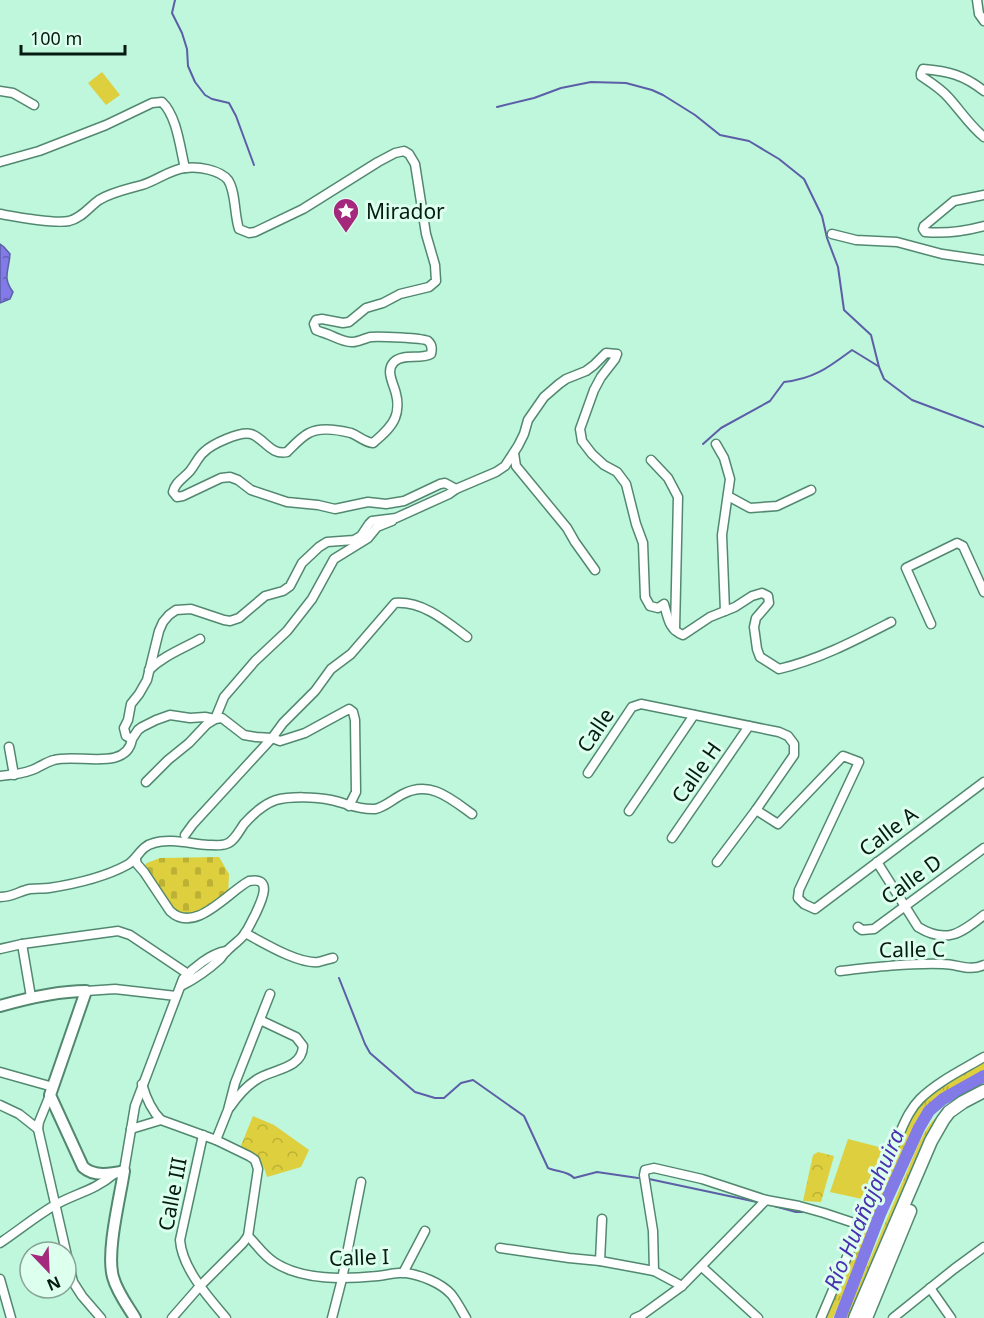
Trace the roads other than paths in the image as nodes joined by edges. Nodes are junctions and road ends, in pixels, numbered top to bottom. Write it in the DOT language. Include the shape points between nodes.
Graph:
graph roads {
  1 [pos="977,0"];
  2 [pos="984,21"];
  3 [pos="984,90"];
  4 [pos="0,92"];
  5 [pos="34,105"];
  6 [pos="984,137"];
  7 [pos="0,162"];
  8 [pos="185,168"];
  9 [pos="984,195"];
  10 [pos="0,214"];
  11 [pos="984,226"];
  12 [pos="832,234"];
  13 [pos="984,260"];
  14 [pos="716,444"];
  15 [pos="514,453"];
  16 [pos="651,460"];
  17 [pos="456,489"];
  18 [pos="812,490"];
  19 [pos="728,496"];
  20 [pos="396,518"];
  21 [pos="596,570"];
  22 [pos="984,592"];
  23 [pos="725,611"];
  24 [pos="891,622"];
  25 [pos="931,624"];
  26 [pos="675,630"];
  27 [pos="467,637"];
  28 [pos="200,639"];
  29 [pos="149,670"];
  30 [pos="694,715"];
  31 [pos="215,719"];
  32 [pos="749,726"];
  33 [pos="132,738"];
  34 [pos="272,738"];
  35 [pos="9,747"];
  36 [pos="588,773"];
  37 [pos="14,775"];
  38 [pos="0,776"];
  39 [pos="146,782"];
  40 [pos="984,782"];
  41 [pos="350,806"];
  42 [pos="629,810"];
  43 [pos="756,810"];
  44 [pos="472,814"];
  45 [pos="185,835"];
  46 [pos="672,838"];
  47 [pos="984,848"];
  48 [pos="136,860"];
  49 [pos="717,862"];
  50 [pos="877,862"];
  51 [pos="0,897"];
  52 [pos="905,905"];
  53 [pos="984,915"];
  54 [pos="858,927"];
  55 [pos="245,933"];
  56 [pos="22,944"];
  57 [pos="0,949"];
  58 [pos="226,951"];
  59 [pos="333,958"];
  60 [pos="984,965"];
  61 [pos="840,971"];
  62 [pos="188,974"];
  63 [pos="181,986"];
  64 [pos="86,991"];
  65 [pos="270,994"];
  66 [pos="176,996"];
  67 [pos="31,998"];
  68 [pos="0,1006"];
  69 [pos="260,1020"];
  70 [pos="984,1057"];
  71 [pos="0,1071"];
  72 [pos="142,1084"];
  73 [pos="51,1091"];
  74 [pos="984,1091"];
  75 [pos="984,1099"];
  76 [pos="0,1105"];
  77 [pos="228,1110"];
  78 [pos="161,1120"];
  79 [pos="38,1129"];
  80 [pos="131,1129"];
  81 [pos="203,1135"];
  82 [pos="216,1140"];
  83 [pos="119,1172"];
  84 [pos="361,1182"];
  85 [pos="766,1200"];
  86 [pos="56,1204"];
  87 [pos="602,1219"];
  88 [pos="860,1225"];
  89 [pos="425,1231"];
  90 [pos="248,1236"];
  91 [pos="0,1243"];
  92 [pos="984,1247"];
  93 [pos="500,1248"];
  94 [pos="600,1261"];
  95 [pos="702,1267"];
  96 [pos="654,1271"];
  97 [pos="403,1273"];
  98 [pos="342,1278"];
  99 [pos="0,1279"];
  100 [pos="200,1286"];
  101 [pos="682,1286"];
  102 [pos="930,1288"];
  103 [pos="641,1317"];
  104 [pos="10,1318"];
  105 [pos="101,1318"];
  106 [pos="135,1318"];
  107 [pos="172,1318"];
  108 [pos="226,1318"];
  109 [pos="332,1318"];
  110 [pos="466,1318"];
  111 [pos="758,1318"];
  112 [pos="821,1318"];
  113 [pos="855,1318"];
  114 [pos="866,1318"];
  115 [pos="893,1318"];
  116 [pos="951,1318"];
  1 -- 2 [label="street"];
  3 -- 6 [label="street" via="947,71 923,69 921,73"];
  4 -- 5 [label="street" via="13,93"];
  7 -- 8 [label="street" via="39,151 162,102 172,120"];
  8 -- 10 [label="street" via="113,193 68,221"];
  8 -- 17 [label="street" via="209,169 226,178 232,188 239,229 249,233 303,209 378,162 404,151 415,164 436,281 429,288 400,294 366,309 349,322 322,319 314,324 316,330 353,342 381,336 419,339 432,346 426,357 394,362 390,375 397,396 395,418 378,439 373,443 347,432 319,430 282,453 249,433 240,433 204,452 174,487 175,495 183,496 230,477 251,490 280,500 335,509 368,502 404,501 445,483"];
  9 -- 11 [label="street" via="954,201 923,230 962,231"];
  12 -- 13 [label="street" via="856,240 897,242"];
  14 -- 19 [label="street" via="730,479"];
  15 -- 17 [label="street" via="496,472"];
  15 -- 21 [label="street" via="516,466"];
  15 -- 26 [label="street" via="528,420 544,397 566,379 586,371 606,353 617,354 594,390 580,429 582,441 626,484 643,543 645,597 650,606 658,608 664,604"];
  16 -- 26 [label="street" via="668,478 678,497"];
  17 -- 20 [label="street"];
  18 -- 19 [label="street" via="777,506 750,508"];
  19 -- 23 [label="street" via="722,535"];
  20 -- 29 [label="street" via="372,521 362,536 354,540 327,542 319,547 302,562 290,586 265,596 239,618 230,621 191,609 176,610 159,631"];
  20 -- 31 [label="street" via="334,559 312,599 224,698"];
  22 -- 25 [label="street" via="963,546 957,543 906,568"];
  23 -- 24 [label="street" via="752,596 768,596 769,603 756,618 754,627 757,649 760,657 779,669"];
  23 -- 26 [label="street" via="683,635"];
  27 -- 34 [label="street" via="434,614 405,602 395,603"];
  28 -- 29 [label="street"];
  29 -- 33 [label="street" via="124,727 124,734"];
  30 -- 32 [label="street"];
  30 -- 36 [label="street, Calle" via="641,705 632,707"];
  30 -- 42 [label="street"];
  31 -- 33 [label="street" via="170,715 141,727"];
  31 -- 34 [label="street" via="222,718 243,735"];
  31 -- 39 [label="street"];
  32 -- 43 [label="street" via="779,732 794,744 794,755"];
  32 -- 46 [label="street, Calle H"];
  33 -- 37 [label="street" via="128,750 117,758 55,759"];
  34 -- 41 [label="street" via="280,741 305,733 349,710 353,712 356,792"];
  34 -- 45 [label="street"];
  35 -- 37 [label="street"];
  37 -- 38 [label="street"];
  40 -- 50 [label="street, Calle A"];
  41 -- 44 [label="street" via="377,808 418,788 447,796"];
  41 -- 48 [label="street" via="330,800 274,801 255,813 226,845 155,842 144,847"];
  43 -- 49 [label="street"];
  43 -- 50 [label="street, Calle A" via="778,825 843,756 859,762 798,898 814,909"];
  47 -- 52 [label="street, Calle D"];
  48 -- 51 [label="street" via="95,878"];
  48 -- 55 [label="street" via="170,911 180,917 201,915 245,883 261,882 264,897"];
  50 -- 52 [label="street"];
  52 -- 53 [label="street" via="918,927 939,937 955,934"];
  52 -- 54 [label="street, Calle D" via="874,929"];
  55 -- 58 [label="street"];
  55 -- 59 [label="street" via="305,961"];
  56 -- 57 [label="street"];
  56 -- 62 [label="street" via="118,932 130,935"];
  56 -- 67 [label="street"];
  58 -- 62 [label="street"];
  58 -- 63 [label="street" via="207,970"];
  60 -- 61 [label="street, Calle C" via="969,969 946,963"];
  62 -- 63 [label="street"];
  63 -- 66 [label="street"];
  64 -- 66 [label="street" via="115,989"];
  64 -- 67 [label="street"];
  64 -- 73 [label="street"];
  65 -- 69 [label="street"];
  66 -- 72 [label="street"];
  67 -- 68 [label="street"];
  69 -- 77 [label="street"];
  69 -- 77 [label="street" via="296,1037 303,1053 296,1063 253,1082"];
  70 -- 88 [label="street" via="919,1100 909,1113"];
  71 -- 73 [label="street"];
  72 -- 78 [label="street"];
  72 -- 80 [label="street"];
  73 -- 79 [label="street"];
  73 -- 83 [label="street" via="86,1171"];
  74 -- 113 [label="main road" via="957,1106 943,1120"];
  75 -- 114 [label="main road" via="949,1124"];
  76 -- 79 [label="street"];
  77 -- 82 [label="street"];
  78 -- 80 [label="street"];
  78 -- 81 [label="street"];
  79 -- 86 [label="street"];
  80 -- 83 [label="street"];
  81 -- 82 [label="street"];
  81 -- 100 [label="street, Calle III" via="180,1240 184,1259"];
  82 -- 90 [label="street" via="249,1156 258,1169"];
  83 -- 86 [label="street"];
  83 -- 106 [label="street" via="112,1275"];
  84 -- 98 [label="street"];
  85 -- 88 [label="street"];
  85 -- 95 [label="street"];
  85 -- 96 [label="street" via="702,1179 654,1168 645,1170"];
  86 -- 91 [label="street"];
  86 -- 105 [label="street" via="73,1282"];
  87 -- 94 [label="street"];
  88 -- 112 [label="street"];
  89 -- 97 [label="street"];
  90 -- 98 [label="street, Calle I" via="268,1258 290,1270"];
  90 -- 100 [label="street"];
  92 -- 102 [label="street"];
  93 -- 94 [label="street"];
  94 -- 96 [label="street"];
  95 -- 101 [label="street"];
  95 -- 111 [label="street"];
  96 -- 101 [label="street"];
  97 -- 98 [label="street, Calle I"];
  97 -- 110 [label="street, Calle I" via="446,1289"];
  98 -- 109 [label="street"];
  99 -- 104 [label="street"];
  100 -- 107 [label="street"];
  100 -- 108 [label="street, Calle III"];
  101 -- 103 [label="street"];
  102 -- 115 [label="street"];
  102 -- 116 [label="street"];
}
